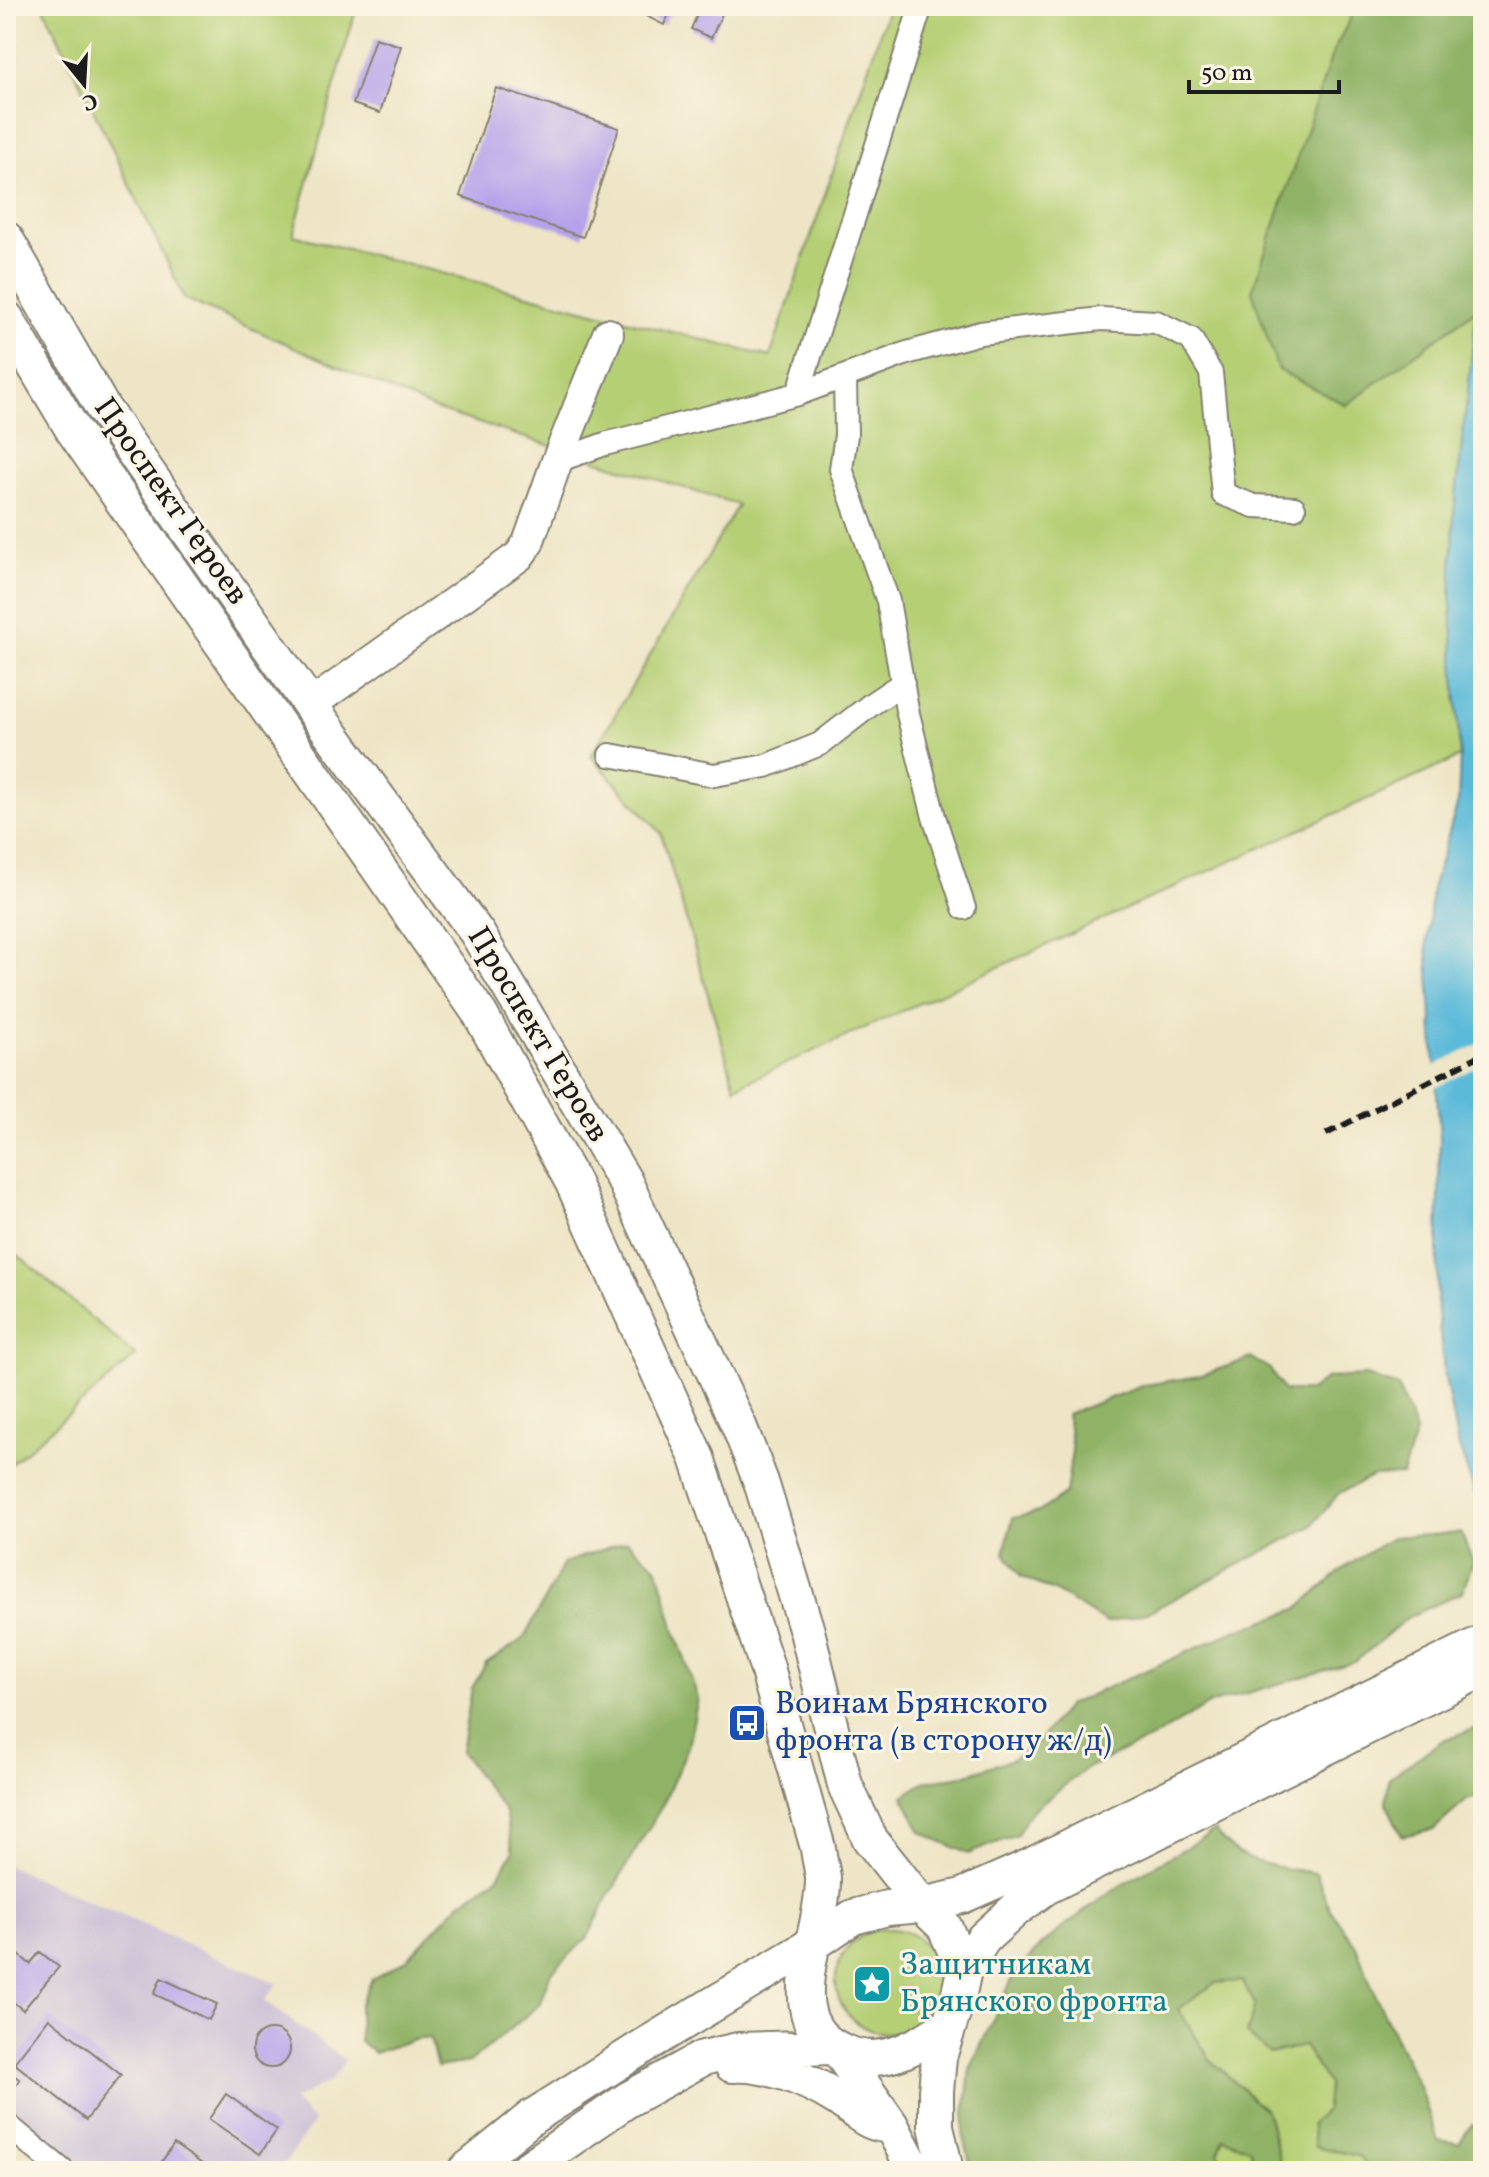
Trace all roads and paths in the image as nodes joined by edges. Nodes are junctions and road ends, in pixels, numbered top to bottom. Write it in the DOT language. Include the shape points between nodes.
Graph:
graph roads {
  1 [pos="921,6"];
  2 [pos="6,239"];
  3 [pos="6,318"];
  4 [pos="608,334"];
  5 [pos="845,377"];
  6 [pos="798,394"];
  7 [pos="557,461"];
  8 [pos="1294,508"];
  9 [pos="903,683"];
  10 [pos="310,705"];
  11 [pos="610,755"];
  12 [pos="964,908"];
  13 [pos="1483,1642"];
  14 [pos="1483,1669"];
  15 [pos="1209,1792"];
  16 [pos="922,1905"];
  17 [pos="813,1944"];
  18 [pos="964,1970"];
  19 [pos="948,2025"];
  20 [pos="836,2049"];
  21 [pos="627,2100"];
  22 [pos="6,2124"];
  23 [pos="891,2125"];
  24 [pos="63,2171"];
  25 [pos="465,2171"];
  26 [pos="524,2171"];
  27 [pos="915,2171"];
  28 [pos="946,2171"];
  1 -- 6 [label="street"];
  2 -- 10 [label="main road, Проспект Героев" via="102,407"];
  3 -- 17 [label="main road, Проспект Героев" via="73,430 480,1014 572,1181 697,1458 766,1664 818,1848 823,1879"];
  4 -- 7 [label="street"];
  5 -- 6 [label="street"];
  5 -- 8 [label="street" via="980,333 1101,319 1156,322 1191,339 1211,373 1223,494 1254,506"];
  5 -- 9 [label="street" via="841,469 888,601"];
  6 -- 7 [label="street"];
  7 -- 10 [label="street" via="519,556"];
  9 -- 11 [label="street" via="820,744 766,766 714,775"];
  9 -- 12 [label="street" via="934,817"];
  10 -- 16 [label="main road, Проспект Героев" via="477,933 625,1182 761,1482 807,1631 845,1785 870,1839"];
  13 -- 15 [label="main road"];
  14 -- 15 [label="main road"];
  15 -- 16 [label="main road" via="962,1896"];
  15 -- 18 [label="main road" via="1046,1887 983,1939"];
  16 -- 17 [label="main road" via="853,1917"];
  16 -- 18 [label="main road" via="944,1926"];
  17 -- 20 [label="main road" via="806,2011 816,2032"];
  17 -- 25 [label="main road" via="532,2117"];
  18 -- 19 [label="main road"];
  19 -- 20 [label="main road" via="926,2042 883,2057 861,2058"];
  19 -- 28 [label="main road" via="936,2102"];
  20 -- 21 [label="main road" via="717,2053"];
  20 -- 23 [label="main road"];
  21 -- 23 [label="main road" via="652,2096 700,2070 747,2065 791,2076 837,2098 872,2123"];
  21 -- 26 [label="main road"];
  22 -- 24 [label="street"];
  23 -- 27 [label="main road"];
}
